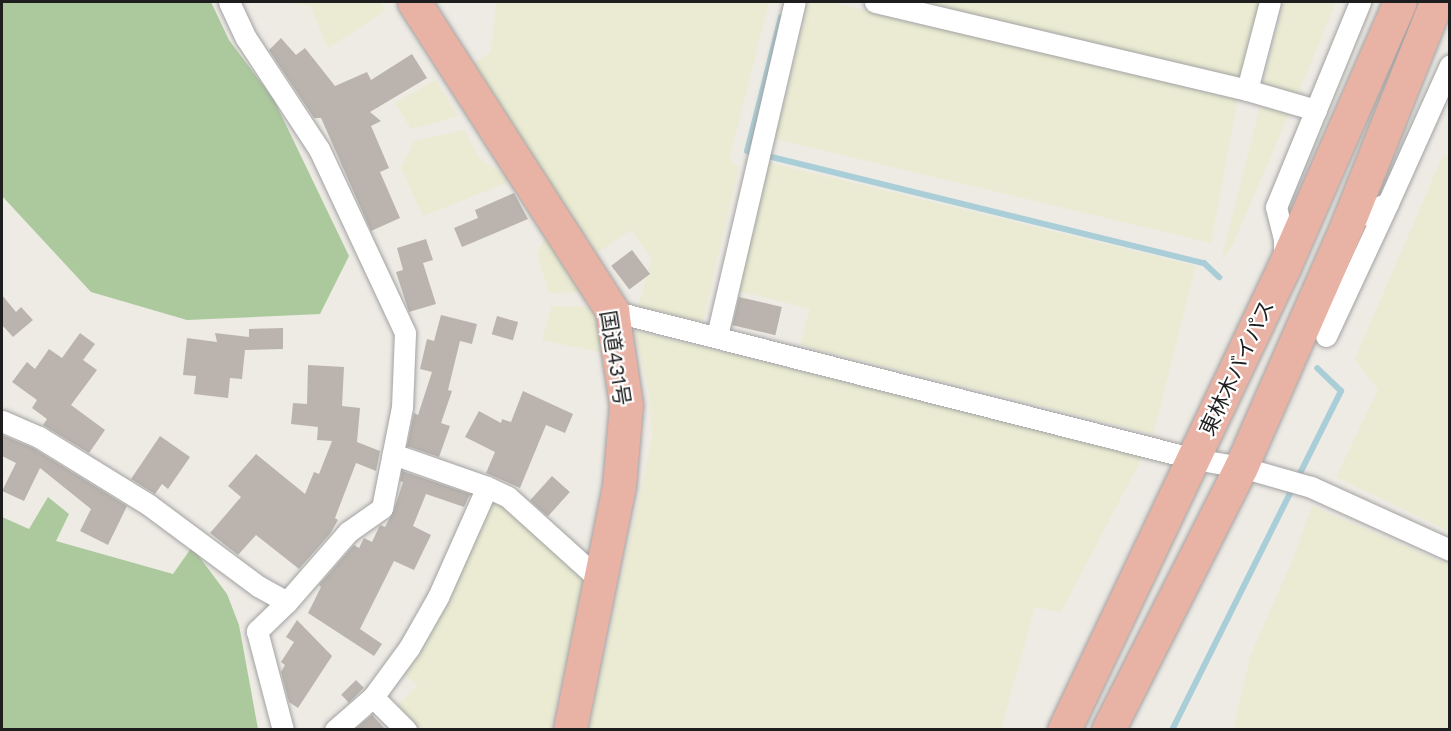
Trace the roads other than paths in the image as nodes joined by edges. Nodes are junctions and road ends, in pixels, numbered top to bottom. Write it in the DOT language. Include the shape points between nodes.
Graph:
graph roads {
  1 [pos="229,2"];
  2 [pos="414,2"];
  3 [pos="795,2"];
  4 [pos="875,2"];
  5 [pos="1270,2"];
  6 [pos="1360,2"];
  7 [pos="1400,2"];
  8 [pos="1436,2"];
  9 [pos="1449,65"];
  10 [pos="1247,90"];
  11 [pos="1316,110"];
  12 [pos="1388,203"];
  13 [pos="1347,225"];
  14 [pos="1284,267"];
  15 [pos="612,311"];
  16 [pos="717,336"];
  17 [pos="1326,336"];
  18 [pos="2,421"];
  19 [pos="393,454"];
  20 [pos="1195,459"];
  21 [pos="1241,467"];
  22 [pos="487,487"];
  23 [pos="1449,550"];
  24 [pos="602,582"];
  25 [pos="287,602"];
  26 [pos="373,697"];
  27 [pos="283,729"];
  28 [pos="335,729"];
  29 [pos="406,729"];
  30 [pos="570,729"];
  31 [pos="1064,729"];
  32 [pos="1108,729"];
  1 -- 19 [label="street" via="246,38 319,149 405,333 402,407"];
  2 -- 15 [label="highway, 国道431号"];
  3 -- 16 [label="street"];
  4 -- 10 [label="street"];
  5 -- 10 [label="street"];
  6 -- 11 [label="street"];
  7 -- 14 [label="highway, 東林木バイパス"];
  8 -- 13 [label="highway, 東林木バイパス"];
  9 -- 12 [label="street"];
  10 -- 11 [label="street"];
  11 -- 14 [label="street" via="1276,207 1284,239"];
  12 -- 13 [label="street"];
  12 -- 17 [label="street"];
  13 -- 21 [label="highway, 東林木バイパス"];
  14 -- 20 [label="highway, 東林木バイパス"];
  15 -- 16 [label="street"];
  15 -- 24 [label="highway, 国道431号" via="626,405 619,486"];
  16 -- 20 [label="street"];
  18 -- 25 [label="street" via="39,437 149,505 258,586"];
  19 -- 22 [label="street"];
  19 -- 25 [label="street" via="382,508 348,532"];
  20 -- 21 [label="street"];
  20 -- 31 [label="highway, 東林木バイパス"];
  21 -- 23 [label="street" via="1311,487"];
  21 -- 32 [label="highway, 東林木バイパス"];
  22 -- 24 [label="street" via="508,497"];
  22 -- 26 [label="street" via="438,597 409,648"];
  24 -- 30 [label="highway, 国道431号"];
  25 -- 27 [label="street" via="257,631"];
  26 -- 28 [label="street"];
  26 -- 29 [label="street"];
}
